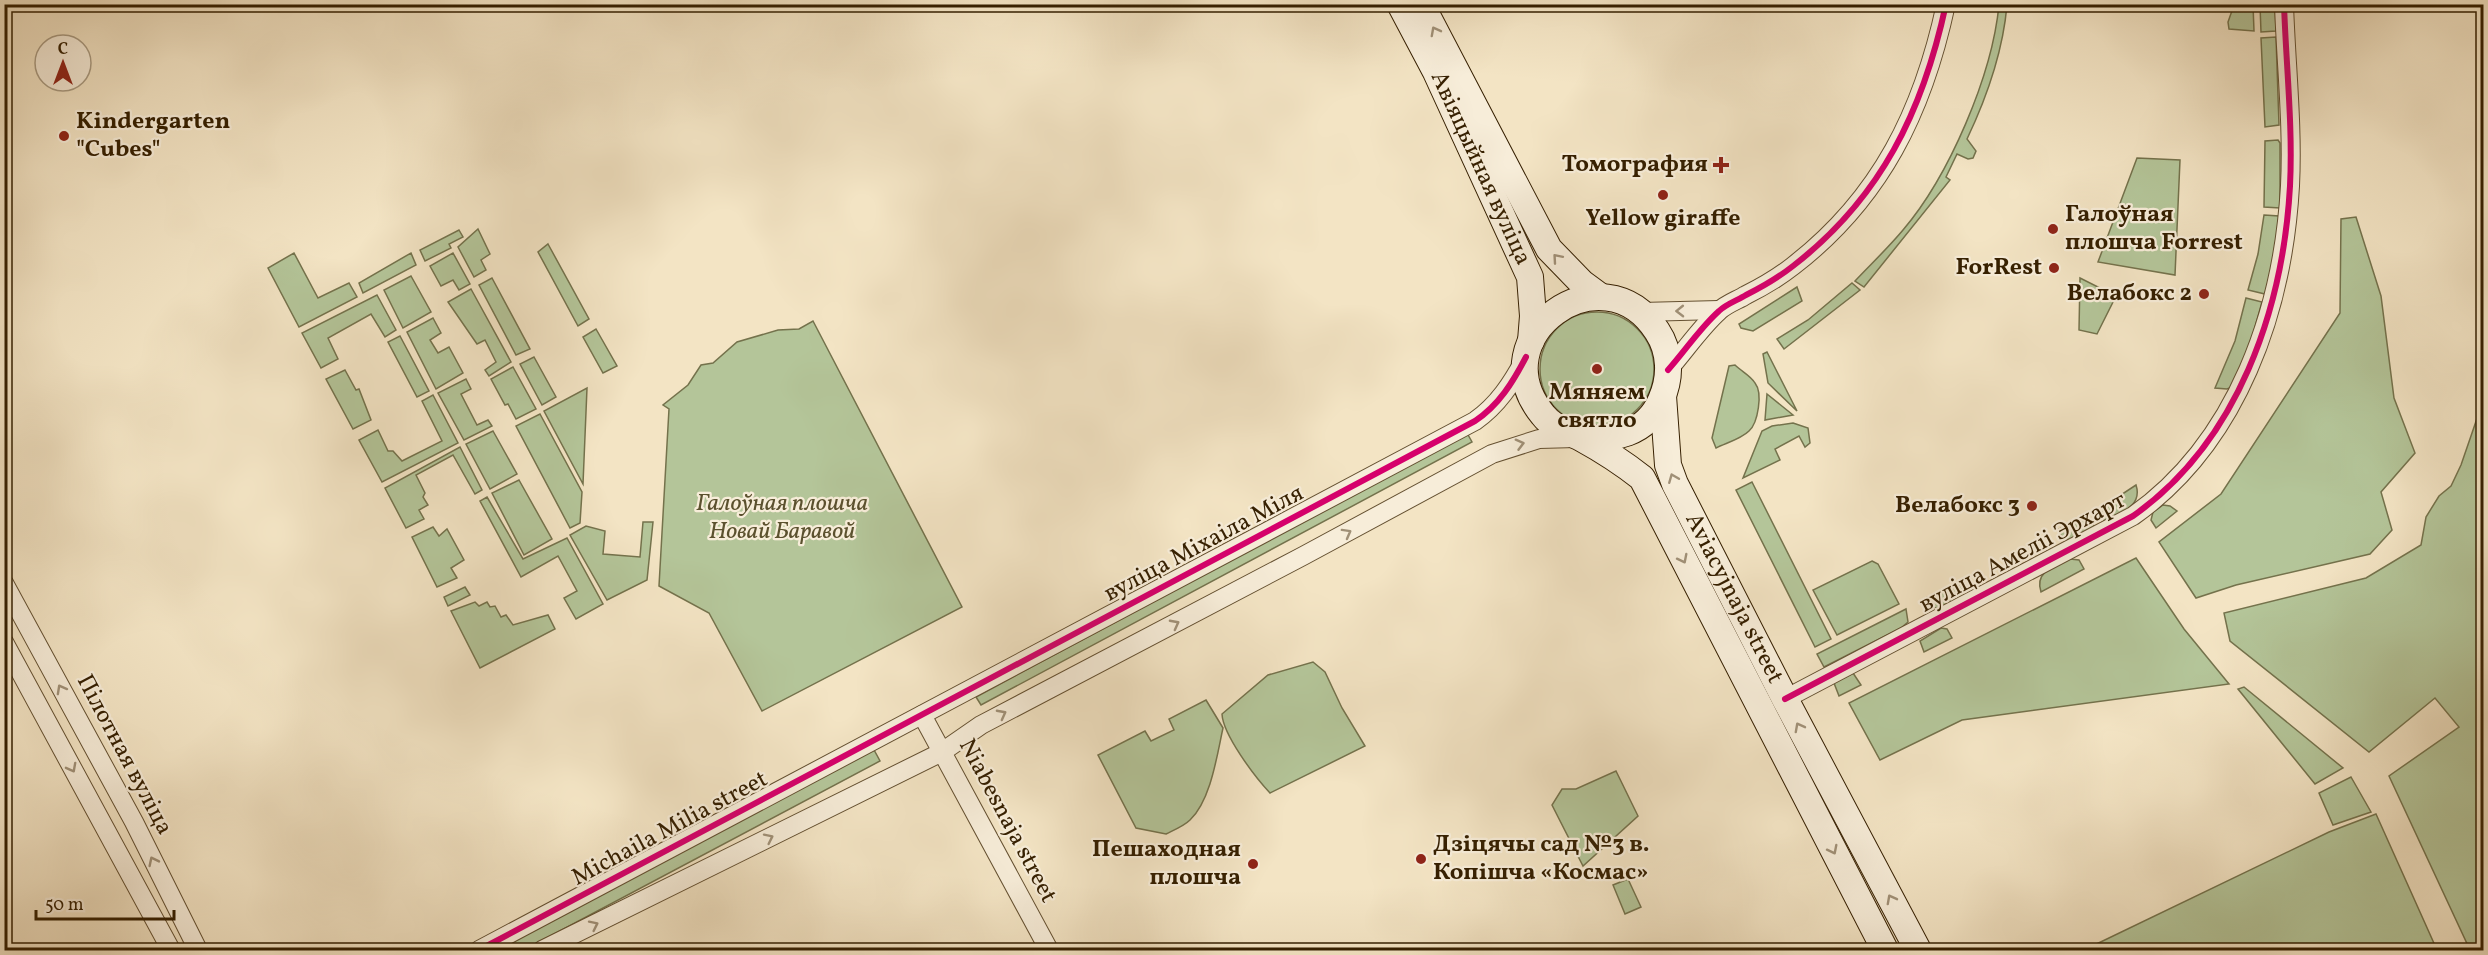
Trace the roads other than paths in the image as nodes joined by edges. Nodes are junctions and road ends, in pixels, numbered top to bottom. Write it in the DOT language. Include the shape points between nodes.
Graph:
graph roads {
  1 [pos="1400,4"];
  2 [pos="1421,4"];
  3 [pos="1946,4"];
  4 [pos="2284,4"];
  5 [pos="1601,297"];
  6 [pos="1719,310"];
  7 [pos="1641,312"];
  8 [pos="1528,349"];
  9 [pos="1668,370"];
  10 [pos="1663,396"];
  11 [pos="1581,438"];
  12 [pos="4,584"];
  13 [pos="4,642"];
  14 [pos="1785,699"];
  15 [pos="922,715"];
  16 [pos="942,752"];
  17 [pos="171,951"];
  18 [pos="198,951"];
  19 [pos="479,951"];
  20 [pos="542,951"];
  21 [pos="1049,951"];
  22 [pos="1885,951"];
  23 [pos="1918,951"];
  1 -- 8 [label="main road, Авіяцыйная вуліца" via="1436,72 1530,277 1533,306"];
  5 -- 2 [label="main road, Авіяцыйная вуліца, one-way" via="1549,249"];
  3 -- 6 [label="street" via="1937,49 1919,100 1898,146 1876,178 1850,213 1792,267"];
  4 -- 14 [label="street, вуліца Амеліі Эрхарт" via="2290,163 2285,243 2259,343 2227,414 2209,442 2162,495 2133,516"];
  5 -- 7 [label="main road" via="1626,303"];
  5 -- 8 [label="main road" via="1558,308 1544,320"];
  6 -- 7 [label="street, one-way"];
  6 -- 9 [label="street"];
  7 -- 9 [label="main road" via="1662,338"];
  8 -- 11 [label="main road" via="1526,385 1536,405 1553,426"];
  8 -- 15 [label="street, вуліца Міхаіла Міля" via="1514,379 1490,411"];
  9 -- 10 [label="main road"];
  10 -- 11 [label="main road" via="1649,420 1633,430 1608,439"];
  14 -- 10 [label="main road, Aviacyjnaja street, one-way" via="1675,484 1668,465"];
  16 -- 11 [label="street, Michaila Milia street, one-way" via="981,725 1492,454 1539,439"];
  11 -- 22 [label="main road, one-way" via="1642,478"];
  18 -- 12 [label="street, Пілотная вуліца, one-way" via="134,822"];
  13 -- 17 [label="street, one-way"];
  23 -- 14 [label="main road, Aviacyjnaja street, one-way"];
  15 -- 16 [label="street, Niabesnaja street"];
  15 -- 19 [label="street, вуліца Міхаіла Міля"];
  20 -- 16 [label="street, Michaila Milia street, one-way"];
  16 -- 21 [label="street, Niabesnaja street"];
}
